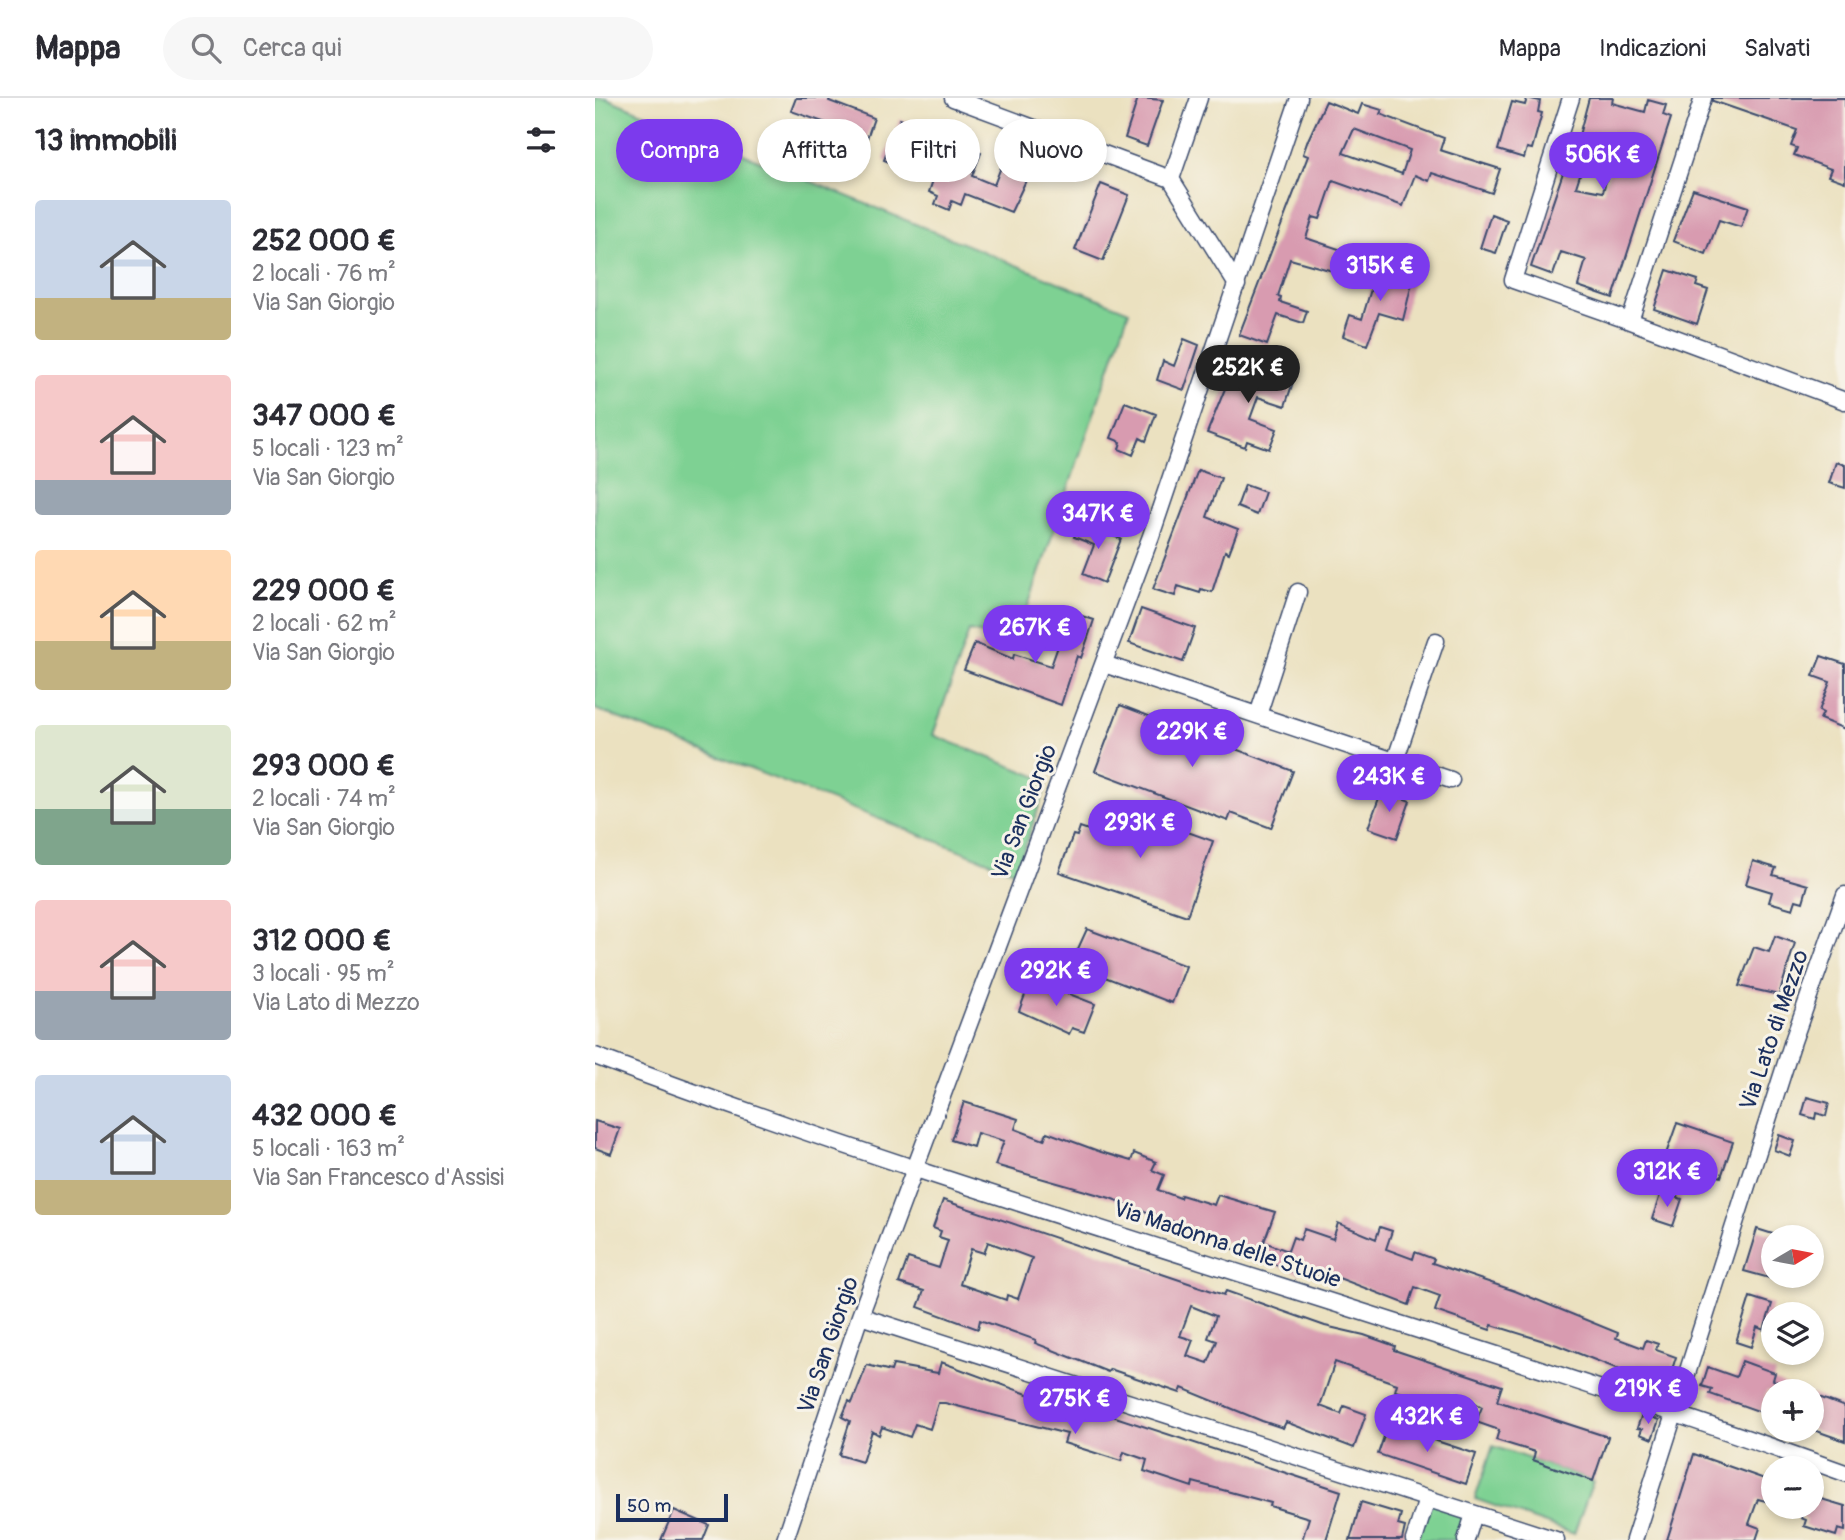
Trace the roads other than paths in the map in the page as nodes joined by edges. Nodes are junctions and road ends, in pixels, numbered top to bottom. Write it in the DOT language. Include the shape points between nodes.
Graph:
graph roads {
  1 [pos="953,98"];
  2 [pos="1199,98"];
  3 [pos="1299,98"];
  4 [pos="1571,98"];
  5 [pos="1699,99"];
  6 [pos="1171,179"];
  7 [pos="1237,285"];
  8 [pos="1630,321"];
  9 [pos="1845,401"];
  10 [pos="1298,592"];
  11 [pos="1436,641"];
  12 [pos="1104,664"];
  13 [pos="1258,715"];
  14 [pos="1395,761"];
  15 [pos="1451,779"];
  16 [pos="1845,894"];
  17 [pos="595,1056"];
  18 [pos="915,1168"];
  19 [pos="860,1316"];
  20 [pos="1675,1411"];
  21 [pos="1845,1473"];
  22 [pos="1427,1499"];
  23 [pos="1474,1514"];
  24 [pos="785,1540"];
  25 [pos="1414,1540"];
  26 [pos="1466,1540"];
  27 [pos="1556,1540"];
  28 [pos="1634,1540"];
  1 -- 6 [label="street"];
  2 -- 6 [label="street"];
  3 -- 7 [label="street, Via San Giorgio"];
  4 -- 8 [label="street" via="1513,280"];
  5 -- 8 [label="street"];
  6 -- 7 [label="street"];
  7 -- 12 [label="street, Via San Giorgio"];
  8 -- 9 [label="street"];
  10 -- 13 [label="street"];
  11 -- 14 [label="street"];
  12 -- 13 [label="street"];
  12 -- 18 [label="street, Via San Giorgio"];
  13 -- 14 [label="street"];
  14 -- 15 [label="street"];
  16 -- 20 [label="street, Via Lato di Mezzo"];
  17 -- 18 [label="street, Via Madonna delle Stuoie" via="764,1120"];
  18 -- 19 [label="street, Via San Giorgio"];
  18 -- 20 [label="street, Via Madonna delle Stuoie"];
  19 -- 22 [label="street"];
  19 -- 24 [label="street, Via San Giorgio"];
  20 -- 21 [label="street, Via Madonna delle Stuoie"];
  20 -- 28 [label="street, Via Lato di Mezzo"];
  22 -- 23 [label="street"];
  22 -- 25 [label="street"];
  23 -- 26 [label="street"];
  23 -- 27 [label="street"];
}
